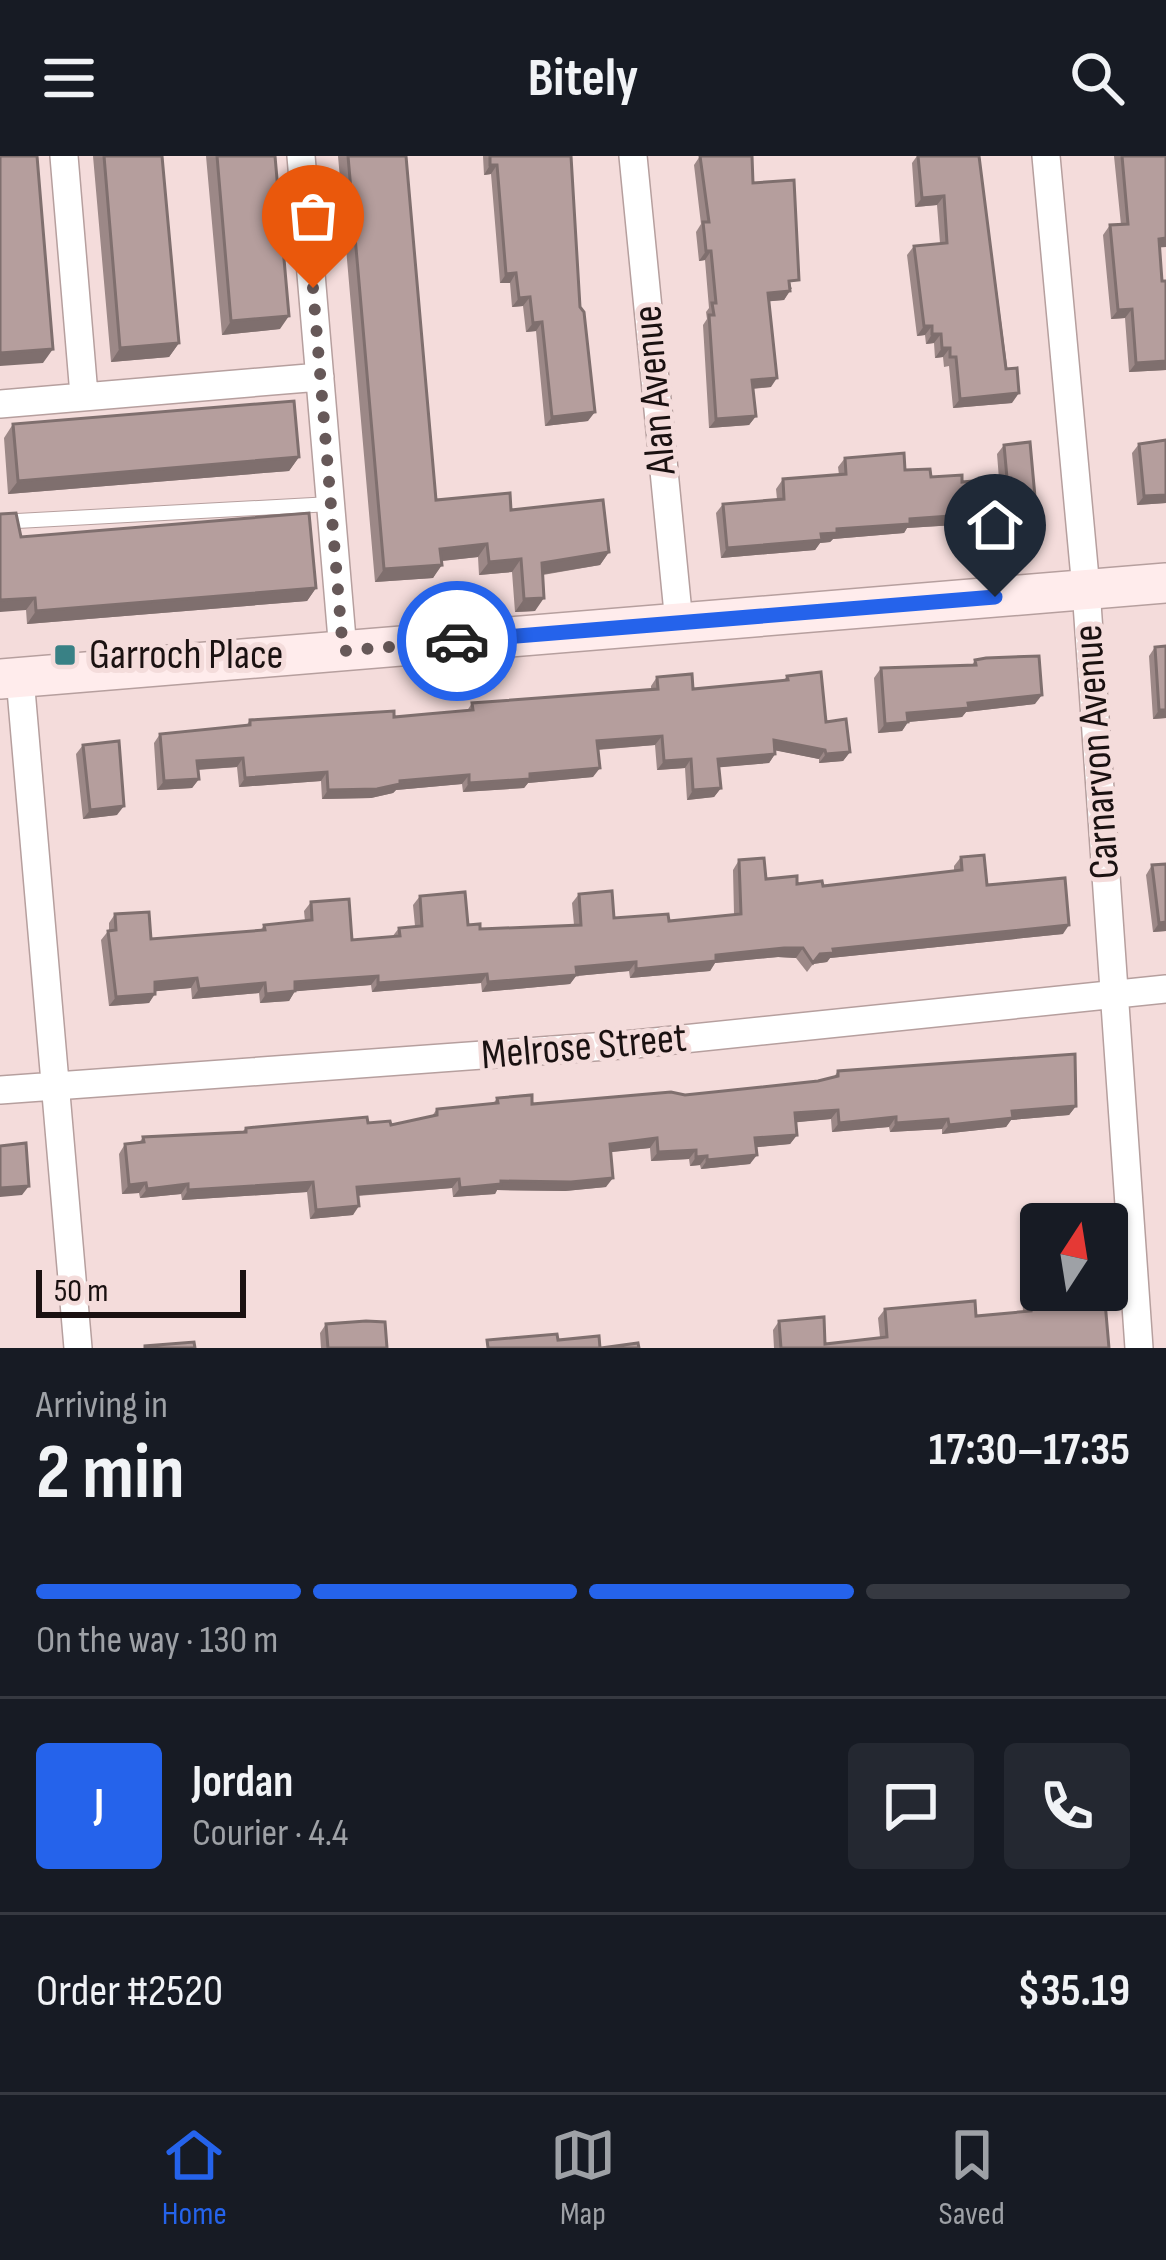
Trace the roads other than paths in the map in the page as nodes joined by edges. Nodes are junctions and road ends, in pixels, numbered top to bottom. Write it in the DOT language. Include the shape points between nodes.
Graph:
graph roads {
  1 [pos="64,156"];
  2 [pos="301,156"];
  3 [pos="633,156"];
  4 [pos="1046,156"];
  5 [pos="320,377"];
  6 [pos="84,395"];
  7 [pos="0,404"];
  8 [pos="331,504"];
  9 [pos="17,521"];
  10 [pos="1166,583"];
  11 [pos="1086,590"];
  12 [pos="679,623"];
  13 [pos="343,651"];
  14 [pos="10,679"];
  15 [pos="1166,989"];
  16 [pos="1115,994"];
  17 [pos="53,1086"];
  18 [pos="0,1090"];
  19 [pos="78,1348"];
  20 [pos="1139,1348"];
  1 -- 6 [label="street"];
  2 -- 5 [label="street"];
  3 -- 12 [label="street, Alan Avenue"];
  4 -- 11 [label="street, Carnarvon Avenue"];
  5 -- 6 [label="street"];
  5 -- 8 [label="street"];
  6 -- 7 [label="street"];
  8 -- 9 [label="lane"];
  8 -- 13 [label="street"];
  10 -- 11 [label="street"];
  11 -- 12 [label="street"];
  11 -- 16 [label="street, Carnarvon Avenue"];
  12 -- 13 [label="street"];
  13 -- 14 [label="street"];
  14 -- 17 [label="street"];
  15 -- 16 [label="street, Melrose Street"];
  16 -- 17 [label="street, Melrose Street" via="635,1044"];
  16 -- 20 [label="street, Carnarvon Avenue"];
  17 -- 18 [label="street, Melrose Street"];
  17 -- 19 [label="street"];
}
